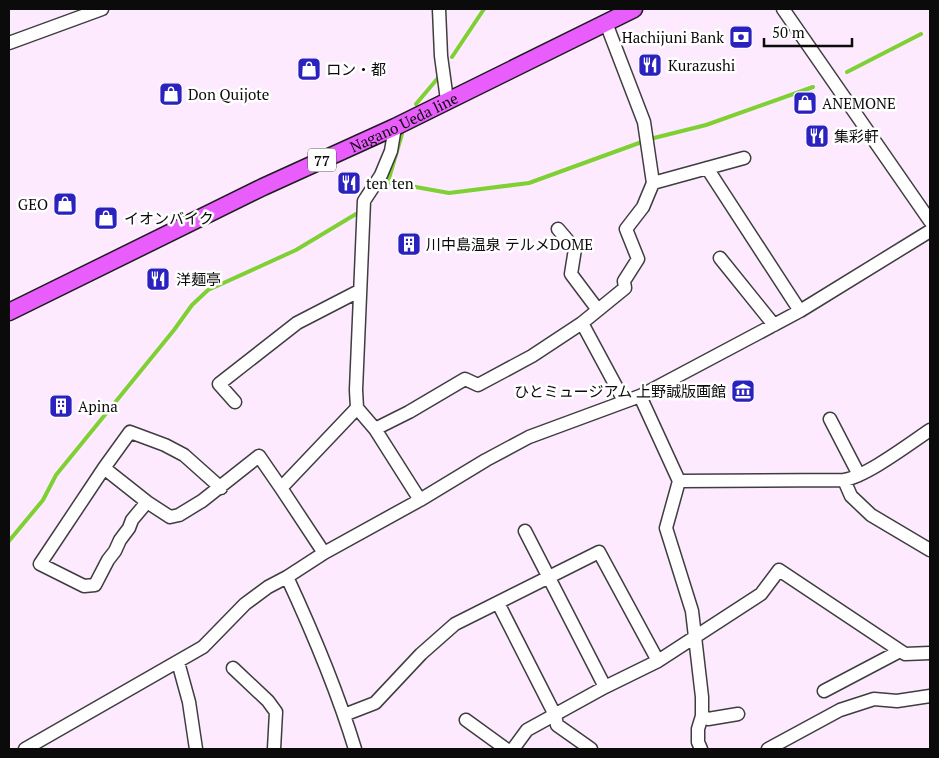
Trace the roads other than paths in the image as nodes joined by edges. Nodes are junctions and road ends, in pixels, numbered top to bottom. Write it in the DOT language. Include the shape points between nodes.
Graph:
graph roads {
  1 [pos="102,9"];
  2 [pos="439,9"];
  3 [pos="634,9"];
  4 [pos="783,9"];
  5 [pos="606,23"];
  6 [pos="9,43"];
  7 [pos="447,100"];
  8 [pos="395,127"];
  9 [pos="744,158"];
  10 [pos="707,168"];
  11 [pos="653,183"];
  12 [pos="930,221"];
  13 [pos="558,229"];
  14 [pos="930,231"];
  15 [pos="720,258"];
  16 [pos="359,290"];
  17 [pos="598,310"];
  18 [pos="800,311"];
  19 [pos="9,312"];
  20 [pos="582,323"];
  21 [pos="774,325"];
  22 [pos="640,396"];
  23 [pos="624,401"];
  24 [pos="235,402"];
  25 [pos="357,408"];
  26 [pos="830,419"];
  27 [pos="375,429"];
  28 [pos="930,430"];
  29 [pos="104,468"];
  30 [pos="859,474"];
  31 [pos="844,480"];
  32 [pos="679,481"];
  33 [pos="221,488"];
  34 [pos="282,488"];
  35 [pos="420,500"];
  36 [pos="147,502"];
  37 [pos="525,532"];
  38 [pos="930,550"];
  39 [pos="324,554"];
  40 [pos="287,577"];
  41 [pos="548,578"];
  42 [pos="498,603"];
  43 [pos="694,638"];
  44 [pos="900,651"];
  45 [pos="930,653"];
  46 [pos="658,661"];
  47 [pos="178,662"];
  48 [pos="233,668"];
  49 [pos="605,687"];
  50 [pos="824,691"];
  51 [pos="930,696"];
  52 [pos="738,714"];
  53 [pos="344,715"];
  54 [pos="555,715"];
  55 [pos="702,716"];
  56 [pos="466,720"];
  57 [pos="25,749"];
  58 [pos="196,749"];
  59 [pos="274,749"];
  60 [pos="356,749"];
  61 [pos="506,749"];
  62 [pos="513,749"];
  63 [pos="591,749"];
  64 [pos="701,749"];
  65 [pos="768,749"];
  1 -- 6 [label="street"];
  2 -- 7 [label="street" via="440,56"];
  3 -- 5 [label="main road, Nagano Ueda line / 77"];
  4 -- 12 [label="street"];
  5 -- 7 [label="main road, Nagano Ueda line / 77"];
  5 -- 11 [label="street" via="644,122"];
  7 -- 8 [label="main road, Nagano Ueda line / 77"];
  8 -- 16 [label="street" via="391,152 364,201"];
  8 -- 19 [label="main road, Nagano Ueda line / 77" via="263,187"];
  9 -- 10 [label="street"];
  10 -- 11 [label="street"];
  10 -- 18 [label="street"];
  11 -- 17 [label="street" via="643,207 626,230 638,259 624,281 625,288"];
  13 -- 17 [label="street" via="575,249 571,274"];
  14 -- 18 [label="street"];
  15 -- 21 [label="street"];
  16 -- 24 [label="street" via="297,323 219,384"];
  16 -- 25 [label="street"];
  17 -- 20 [label="street"];
  18 -- 21 [label="street"];
  20 -- 23 [label="street"];
  20 -- 27 [label="street" via="532,356 478,385 465,380 460,382"];
  21 -- 22 [label="street"];
  22 -- 23 [label="street"];
  22 -- 32 [label="street"];
  23 -- 35 [label="street" via="529,437"];
  25 -- 27 [label="street"];
  25 -- 34 [label="street"];
  26 -- 30 [label="street"];
  27 -- 35 [label="street"];
  28 -- 30 [label="street"];
  29 -- 33 [label="street" via="130,432 184,455"];
  29 -- 36 [label="street"];
  29 -- 36 [label="street" via="40,564 84,586 95,585 132,520"];
  30 -- 31 [label="street"];
  31 -- 32 [label="street"];
  31 -- 38 [label="street" via="851,496 871,515"];
  32 -- 43 [label="street" via="666,528 692,611"];
  33 -- 34 [label="street" via="259,456"];
  33 -- 36 [label="street" via="179,515 170,517"];
  34 -- 39 [label="street"];
  35 -- 39 [label="street"];
  37 -- 41 [label="street"];
  39 -- 40 [label="street"];
  40 -- 47 [label="street" via="245,604 203,647"];
  40 -- 53 [label="street" via="309,623"];
  41 -- 42 [label="street"];
  41 -- 46 [label="street" via="599,552"];
  41 -- 49 [label="street"];
  42 -- 53 [label="street" via="455,624 421,654 375,703"];
  42 -- 54 [label="street"];
  43 -- 44 [label="street" via="761,594 779,570"];
  43 -- 46 [label="street"];
  43 -- 55 [label="street"];
  44 -- 45 [label="street" via="905,654"];
  44 -- 50 [label="street"];
  46 -- 49 [label="street"];
  47 -- 57 [label="street"];
  47 -- 58 [label="street" via="189,702"];
  48 -- 59 [label="street" via="276,712"];
  49 -- 54 [label="street"];
  51 -- 65 [label="street" via="897,701 874,698 840,710"];
  52 -- 55 [label="street" via="708,719"];
  53 -- 60 [label="street"];
  54 -- 62 [label="street" via="527,730"];
  54 -- 63 [label="street" via="557,725"];
  55 -- 64 [label="street" via="698,729"];
  56 -- 61 [label="street"];
}
